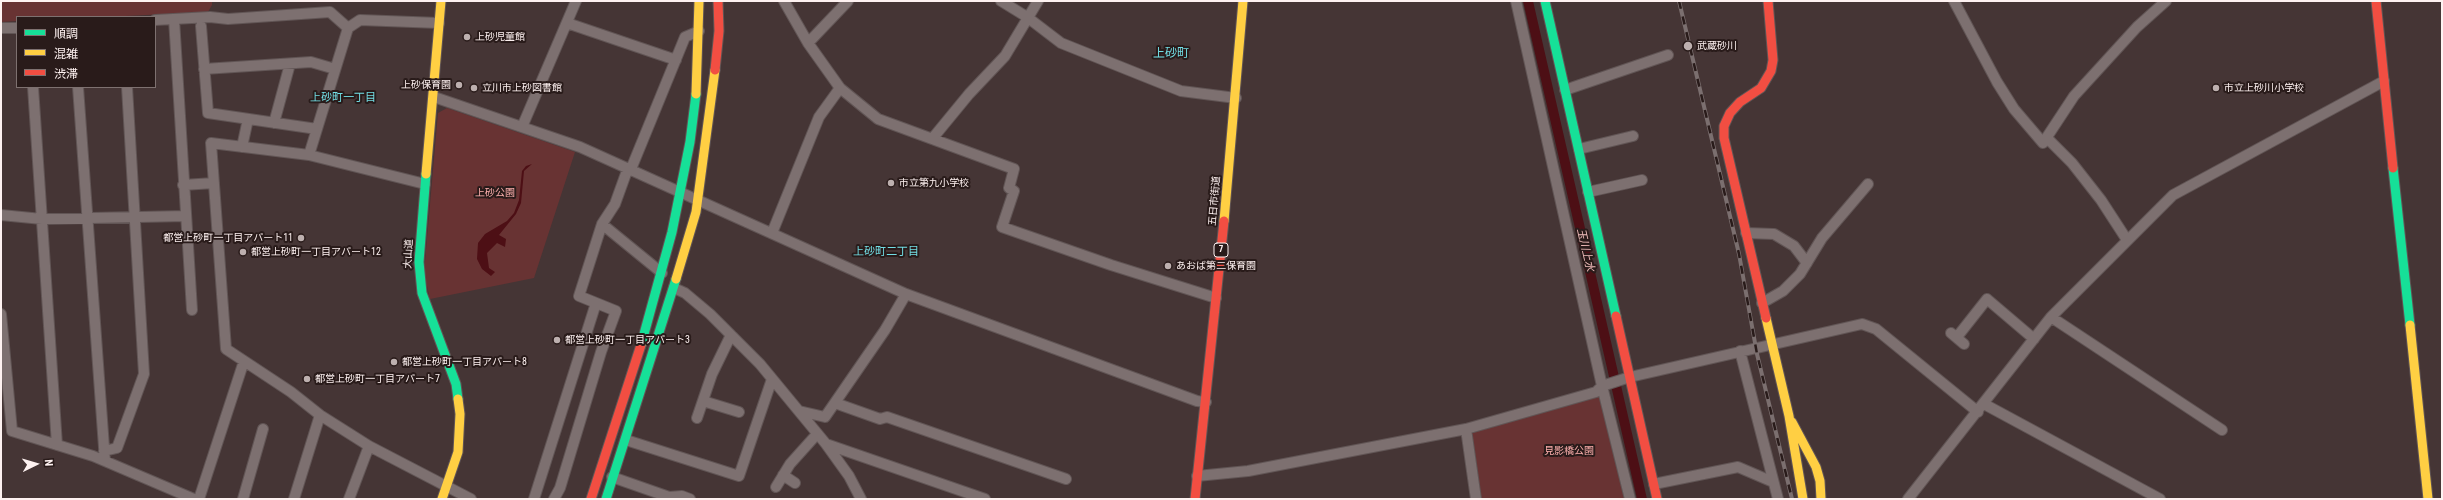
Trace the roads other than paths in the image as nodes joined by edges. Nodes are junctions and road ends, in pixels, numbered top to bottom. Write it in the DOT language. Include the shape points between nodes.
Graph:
graph roads {
  1 [pos="441,1"];
  2 [pos="576,1"];
  3 [pos="699,1"];
  4 [pos="718,1"];
  5 [pos="784,1"];
  6 [pos="848,1"];
  7 [pos="1001,1"];
  8 [pos="1038,1"];
  9 [pos="1243,1"];
  10 [pos="1516,1"];
  11 [pos="1545,1"];
  12 [pos="1768,1"];
  13 [pos="1954,1"];
  14 [pos="2166,1"];
  15 [pos="2376,1"];
  16 [pos="1027,17"];
  17 [pos="174,19"];
  18 [pos="156,20"];
  19 [pos="439,23"];
  20 [pos="567,23"];
  21 [pos="201,26"];
  22 [pos="1,28"];
  23 [pos="16,28"];
  24 [pos="348,28"];
  25 [pos="699,31"];
  26 [pos="808,43"];
  27 [pos="1668,55"];
  28 [pos="676,60"];
  29 [pos="290,64"];
  30 [pos="204,69"];
  31 [pos="335,69"];
  32 [pos="2384,81"];
  33 [pos="33,88"];
  34 [pos="78,88"];
  35 [pos="128,88"];
  36 [pos="840,88"];
  37 [pos="1565,90"];
  38 [pos="434,97"];
  39 [pos="1236,98"];
  40 [pos="248,119"];
  41 [pos="274,123"];
  42 [pos="522,127"];
  43 [pos="317,129"];
  44 [pos="1633,136"];
  45 [pos="2047,138"];
  46 [pos="932,139"];
  47 [pos="242,147"];
  48 [pos="1579,149"];
  49 [pos="309,155"];
  50 [pos="630,168"];
  51 [pos="1642,180"];
  52 [pos="214,183"];
  53 [pos="425,184"];
  54 [pos="1868,184"];
  55 [pos="184,185"];
  56 [pos="1588,192"];
  57 [pos="680,193"];
  58 [pos="698,199"];
  59 [pos="1,215"];
  60 [pos="186,216"];
  61 [pos="135,217"];
  62 [pos="87,218"];
  63 [pos="42,219"];
  64 [pos="602,224"];
  65 [pos="772,233"];
  66 [pos="1746,233"];
  67 [pos="2127,240"];
  68 [pos="1807,263"];
  69 [pos="662,273"];
  70 [pos="674,288"];
  71 [pos="906,294"];
  72 [pos="1216,298"];
  73 [pos="596,303"];
  74 [pos="1762,303"];
  75 [pos="192,310"];
  76 [pos="1,314"];
  77 [pos="2051,317"];
  78 [pos="731,335"];
  79 [pos="1957,338"];
  80 [pos="2034,339"];
  81 [pos="1772,345"];
  82 [pos="1740,352"];
  83 [pos="244,361"];
  84 [pos="1628,379"];
  85 [pos="772,380"];
  86 [pos="1606,385"];
  87 [pos="703,400"];
  88 [pos="1206,402"];
  89 [pos="835,403"];
  90 [pos="1981,408"];
  91 [pos="799,411"];
  92 [pos="739,412"];
  93 [pos="320,415"];
  94 [pos="1789,416"];
  95 [pos="697,418"];
  96 [pos="263,429"];
  97 [pos="1466,429"];
  98 [pos="2222,430"];
  99 [pos="817,434"];
  100 [pos="626,440"];
  101 [pos="826,444"];
  102 [pos="58,445"];
  103 [pos="369,446"];
  104 [pos="105,456"];
  105 [pos="783,475"];
  106 [pos="1197,476"];
  107 [pos="612,477"];
  108 [pos="1066,479"];
  109 [pos="795,482"];
  110 [pos="1773,482"];
  111 [pos="1654,484"];
  112 [pos="447,487"];
  113 [pos="776,487"];
  114 [pos="194,499"];
  115 [pos="199,499"];
  116 [pos="243,499"];
  117 [pos="294,499"];
  118 [pos="350,499"];
  119 [pos="442,499"];
  120 [pos="471,499"];
  121 [pos="534,499"];
  122 [pos="554,499"];
  123 [pos="591,499"];
  124 [pos="606,499"];
  125 [pos="690,499"];
  126 [pos="861,499"];
  127 [pos="984,499"];
  128 [pos="1195,499"];
  129 [pos="1476,499"];
  130 [pos="1630,499"];
  131 [pos="1657,499"];
  132 [pos="1778,499"];
  133 [pos="1803,499"];
  134 [pos="1821,499"];
  135 [pos="1908,499"];
  136 [pos="2160,499"];
  137 [pos="2428,499"];
  1 -- 19 [label="street, 大山道"];
  2 -- 20 [label="street"];
  3 -- 25 [label="street"];
  4 -- 58 [label="street" via="719,31"];
  5 -- 26 [label="street"];
  6 -- 26 [label="street"];
  7 -- 16 [label="street"];
  8 -- 16 [label="street"];
  9 -- 39 [label="street, 五日市街道 / 7"];
  10 -- 86 [label="street"];
  11 -- 37 [label="street"];
  12 -- 66 [label="street" via="1773,60 1770,75 1761,88 1733,109 1724,132"];
  13 -- 45 [label="street" via="2014,109 2043,143"];
  14 -- 45 [label="street" via="2137,27 2074,96"];
  15 -- 32 [label="street"];
  16 -- 39 [label="street" via="1061,43 1180,92"];
  16 -- 46 [label="street" via="1005,56"];
  17 -- 18 [label="street"];
  17 -- 24 [label="street" via="222,19 330,12"];
  17 -- 55 [label="street"];
  19 -- 24 [label="street" via="360,20"];
  19 -- 38 [label="street, 大山道"];
  20 -- 28 [label="street"];
  20 -- 42 [label="street"];
  21 -- 30 [label="street"];
  22 -- 23 [label="street"];
  24 -- 31 [label="street"];
  25 -- 28 [label="street" via="685,37"];
  25 -- 57 [label="street" via="697,86"];
  26 -- 36 [label="street"];
  27 -- 37 [label="street"];
  28 -- 50 [label="street"];
  29 -- 30 [label="street"];
  29 -- 31 [label="street" via="311,62"];
  29 -- 41 [label="street"];
  30 -- 40 [label="street" via="208,113"];
  31 -- 43 [label="street"];
  32 -- 67 [label="street" via="2173,194"];
  32 -- 137 [label="street"];
  33 -- 63 [label="street"];
  34 -- 62 [label="street"];
  35 -- 61 [label="street"];
  36 -- 46 [label="street" via="878,119"];
  36 -- 65 [label="street" via="819,116"];
  37 -- 48 [label="street"];
  38 -- 42 [label="street"];
  38 -- 53 [label="street, 大山道"];
  39 -- 72 [label="street, 五日市街道 / 7"];
  40 -- 41 [label="street"];
  40 -- 47 [label="street"];
  41 -- 43 [label="street"];
  42 -- 50 [label="street"];
  43 -- 49 [label="street"];
  44 -- 48 [label="street"];
  45 -- 67 [label="street" via="2072,163 2101,200"];
  46 -- 72 [label="street" via="1014,169 1009,188 1014,191 1002,227"];
  47 -- 49 [label="street"];
  47 -- 52 [label="street" via="211,143"];
  48 -- 56 [label="street"];
  49 -- 53 [label="street"];
  50 -- 57 [label="street"];
  50 -- 64 [label="street" via="615,204"];
  51 -- 56 [label="street"];
  52 -- 55 [label="street"];
  52 -- 83 [label="street" via="226,349"];
  53 -- 112 [label="street, 大山道" via="419,278 428,312 456,384 460,414 458,452"];
  54 -- 68 [label="street" via="1822,238"];
  55 -- 60 [label="street"];
  56 -- 84 [label="street"];
  57 -- 58 [label="street"];
  57 -- 69 [label="street"];
  58 -- 65 [label="street"];
  58 -- 70 [label="street"];
  59 -- 63 [label="street"];
  60 -- 61 [label="street"];
  60 -- 75 [label="street"];
  61 -- 62 [label="street"];
  61 -- 104 [label="street" via="144,374 117,448"];
  62 -- 63 [label="street"];
  62 -- 104 [label="street"];
  63 -- 102 [label="street"];
  64 -- 69 [label="street"];
  64 -- 73 [label="street" via="579,296"];
  65 -- 71 [label="street"];
  66 -- 68 [label="street" via="1774,234 1794,246"];
  66 -- 74 [label="street"];
  67 -- 77 [label="street"];
  68 -- 74 [label="street" via="1783,291"];
  69 -- 123 [label="street" via="641,347"];
  70 -- 78 [label="street" via="695,302"];
  70 -- 100 [label="street"];
  71 -- 88 [label="street" via="1197,401"];
  71 -- 89 [label="street"];
  72 -- 88 [label="street, 五日市街道 / 7"];
  73 -- 121 [label="street"];
  73 -- 122 [label="street" via="616,312 601,352 560,488"];
  74 -- 81 [label="street"];
  76 -- 102 [label="street" via="12,432"];
  77 -- 80 [label="street"];
  77 -- 98 [label="street"];
  78 -- 85 [label="street"];
  78 -- 87 [label="street" via="712,374"];
  79 -- 80 [label="street" via="1987,299"];
  80 -- 90 [label="street"];
  81 -- 82 [label="street"];
  81 -- 90 [label="street" via="1854,325 1869,325"];
  81 -- 94 [label="street"];
  82 -- 84 [label="street"];
  82 -- 110 [label="street"];
  83 -- 93 [label="street" via="292,392"];
  83 -- 115 [label="street"];
  84 -- 86 [label="street"];
  84 -- 111 [label="street"];
  85 -- 91 [label="street"];
  85 -- 100 [label="street" via="739,476"];
  86 -- 97 [label="street" via="1596,392"];
  86 -- 130 [label="street"];
  87 -- 92 [label="street"];
  87 -- 95 [label="street"];
  88 -- 106 [label="street, 五日市街道 / 7"];
  89 -- 91 [label="street" via="825,417"];
  89 -- 108 [label="street" via="880,419 887,417"];
  90 -- 135 [label="street" via="1943,452"];
  90 -- 136 [label="street"];
  91 -- 99 [label="street"];
  93 -- 103 [label="street"];
  93 -- 117 [label="street"];
  94 -- 133 [label="street"];
  94 -- 134 [label="street" via="1816,467"];
  96 -- 116 [label="street"];
  97 -- 106 [label="street" via="1248,471"];
  97 -- 129 [label="street"];
  99 -- 101 [label="street"];
  99 -- 105 [label="street"];
  100 -- 107 [label="street"];
  101 -- 126 [label="street" via="849,476"];
  101 -- 127 [label="street"];
  102 -- 104 [label="street"];
  103 -- 112 [label="street"];
  103 -- 118 [label="street"];
  104 -- 114 [label="street"];
  105 -- 109 [label="street"];
  105 -- 113 [label="street"];
  106 -- 128 [label="street, 五日市街道 / 7"];
  107 -- 124 [label="street"];
  107 -- 125 [label="street" via="669,497 682,496"];
  110 -- 111 [label="street" via="1738,467"];
  110 -- 132 [label="street"];
  111 -- 131 [label="street"];
  112 -- 119 [label="street, 大山道"];
  112 -- 120 [label="street"];
}
